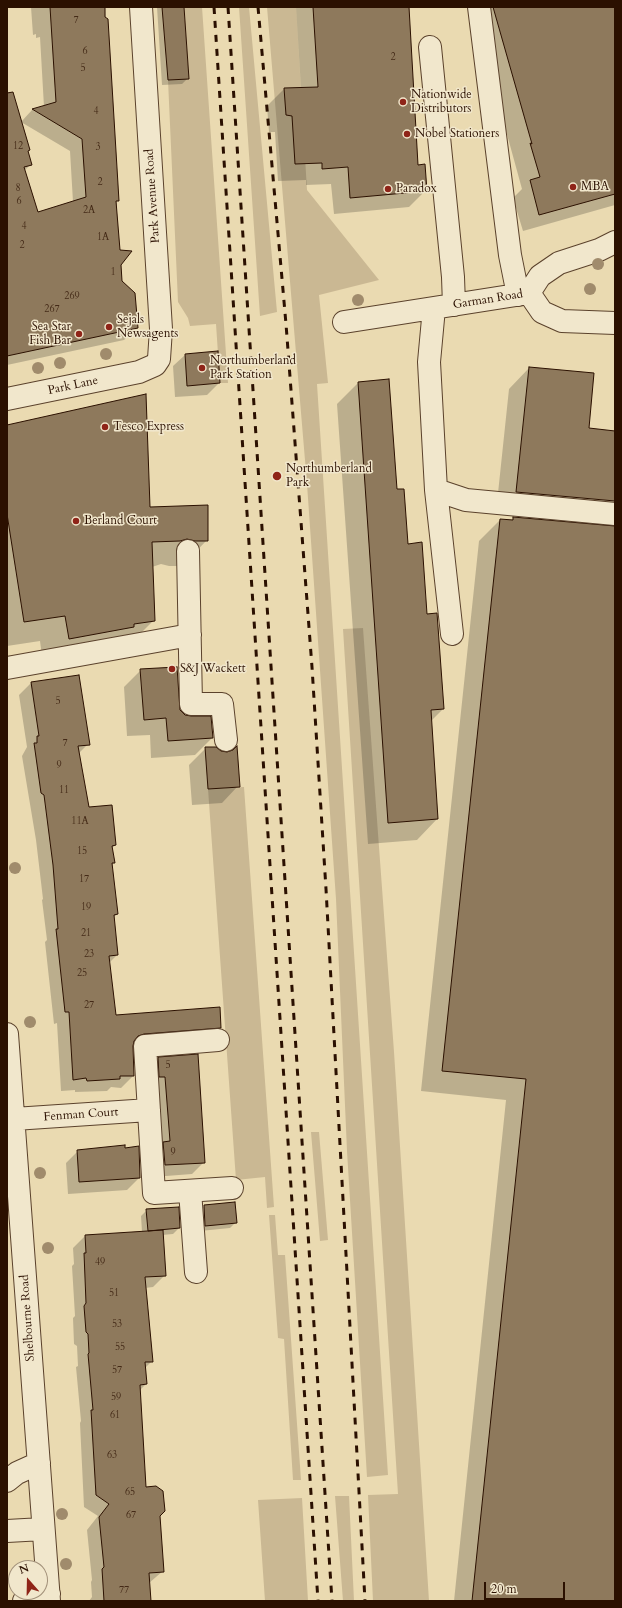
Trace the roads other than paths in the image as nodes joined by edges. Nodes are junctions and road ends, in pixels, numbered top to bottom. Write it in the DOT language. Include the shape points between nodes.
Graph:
graph roads {
  1 [pos="141,7"];
  2 [pos="479,7"];
  3 [pos="430,47"];
  4 [pos="615,242"];
  5 [pos="523,294"];
  6 [pos="444,307"];
  7 [pos="344,322"];
  8 [pos="615,323"];
  9 [pos="139,372"];
  10 [pos="7,399"];
  11 [pos="436,490"];
  12 [pos="615,514"];
  13 [pos="188,551"];
  14 [pos="452,634"];
  15 [pos="190,635"];
  16 [pos="7,668"];
  17 [pos="226,740"];
  18 [pos="7,1034"];
  19 [pos="218,1040"];
  20 [pos="149,1110"];
  21 [pos="14,1119"];
  22 [pos="232,1188"];
  23 [pos="190,1191"];
  24 [pos="14,1226"];
  25 [pos="196,1272"];
  26 [pos="39,1463"];
  27 [pos="7,1481"];
  28 [pos="43,1528"];
  29 [pos="7,1531"];
  30 [pos="49,1597"];
  31 [pos="24,1601"];
  1 -- 9 [label="street, Park Avenue Road" via="161,329 159,359 155,365"];
  2 -- 5 [label="street" via="510,255"];
  3 -- 6 [label="street" via="453,277"];
  4 -- 5 [label="street, Garman Road" via="559,263 540,276"];
  5 -- 6 [label="street, Garman Road"];
  5 -- 8 [label="street" via="542,312 562,321"];
  6 -- 7 [label="street, Garman Road"];
  6 -- 11 [label="street" via="429,362"];
  9 -- 10 [label="street, Park Lane"];
  11 -- 12 [label="street" via="466,500"];
  11 -- 14 [label="street"];
  13 -- 15 [label="street"];
  15 -- 16 [label="street"];
  15 -- 17 [label="street" via="191,704 222,704"];
  18 -- 21 [label="street, Shelbourne Road"];
  19 -- 20 [label="street" via="145,1046"];
  20 -- 21 [label="street, Fenman Court"];
  20 -- 23 [label="street" via="154,1193"];
  21 -- 24 [label="street, Shelbourne Road"];
  22 -- 23 [label="street"];
  23 -- 25 [label="street"];
  24 -- 26 [label="street, Shelbourne Road"];
  26 -- 27 [label="street" via="17,1473"];
  26 -- 28 [label="street, Shelbourne Road"];
  28 -- 29 [label="street"];
  28 -- 30 [label="street, Shelbourne Road"];
  30 -- 31 [label="street"];
}
